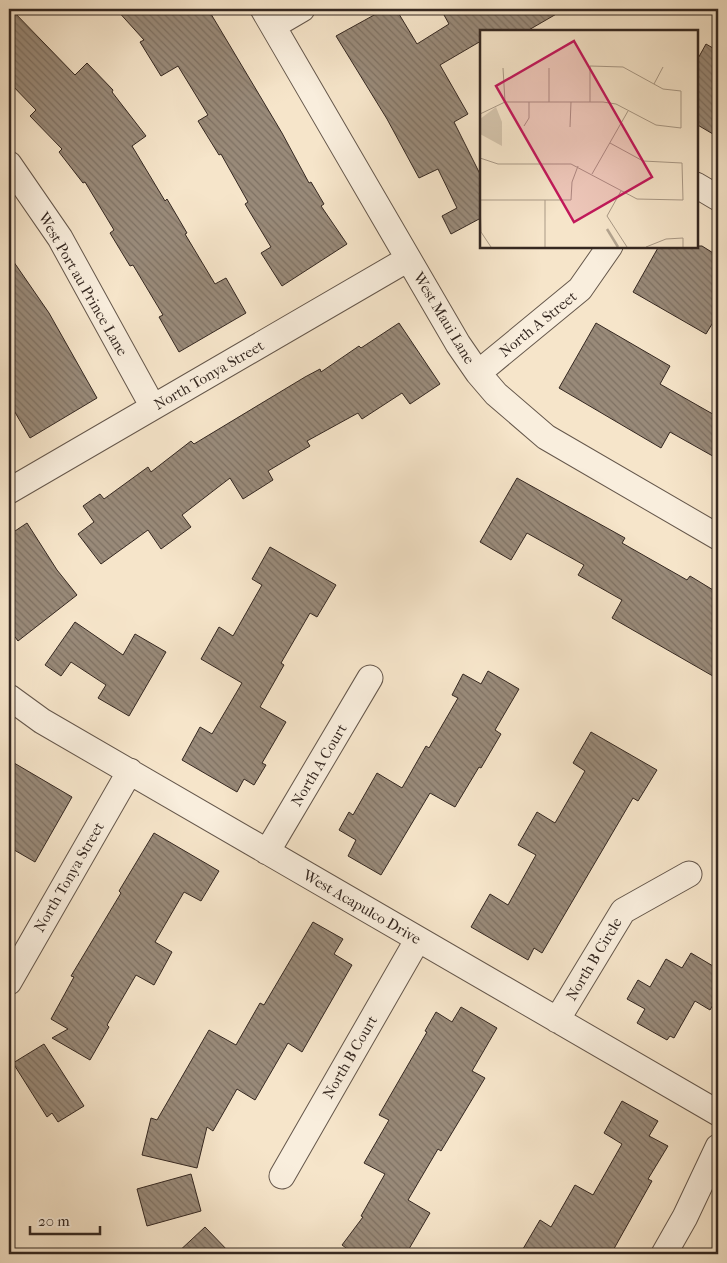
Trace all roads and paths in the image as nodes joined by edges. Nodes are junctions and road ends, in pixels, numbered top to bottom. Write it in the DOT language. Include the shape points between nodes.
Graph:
graph roads {
  1 [pos="302,9"];
  2 [pos="268,17"];
  3 [pos="9,164"];
  4 [pos="697,186"];
  5 [pos="718,198"];
  6 [pos="609,248"];
  7 [pos="408,259"];
  8 [pos="478,373"];
  9 [pos="154,407"];
  10 [pos="9,491"];
  11 [pos="718,537"];
  12 [pos="370,678"];
  13 [pos="9,697"];
  14 [pos="130,771"];
  15 [pos="267,852"];
  16 [pos="689,874"];
  17 [pos="418,939"];
  18 [pos="9,982"];
  19 [pos="557,1020"];
  20 [pos="718,1113"];
  21 [pos="718,1146"];
  22 [pos="282,1176"];
  23 [pos="664,1254"];
  1 -- 2 [label="street"];
  2 -- 7 [label="street, West Maui Lane"];
  3 -- 9 [label="street, West Port au Prince Lane" via="60,238"];
  4 -- 5 [label="street"];
  6 -- 8 [label="street, North A Street" via="580,289"];
  7 -- 8 [label="street, West Maui Lane"];
  7 -- 9 [label="street, North Tonya Street"];
  8 -- 11 [label="street, West Maui Lane" via="496,394 546,437"];
  9 -- 10 [label="street, North Tonya Street"];
  12 -- 15 [label="street, North A Court"];
  13 -- 14 [label="street, West Acapulco Drive" via="42,721"];
  14 -- 15 [label="street, West Acapulco Drive"];
  14 -- 18 [label="street, North Tonya Street"];
  15 -- 17 [label="street, West Acapulco Drive"];
  16 -- 19 [label="street, North B Circle" via="623,911"];
  17 -- 19 [label="street, West Acapulco Drive"];
  17 -- 22 [label="street, North B Court"];
  19 -- 20 [label="street, West Acapulco Drive"];
  21 -- 23 [label="street"];
}
